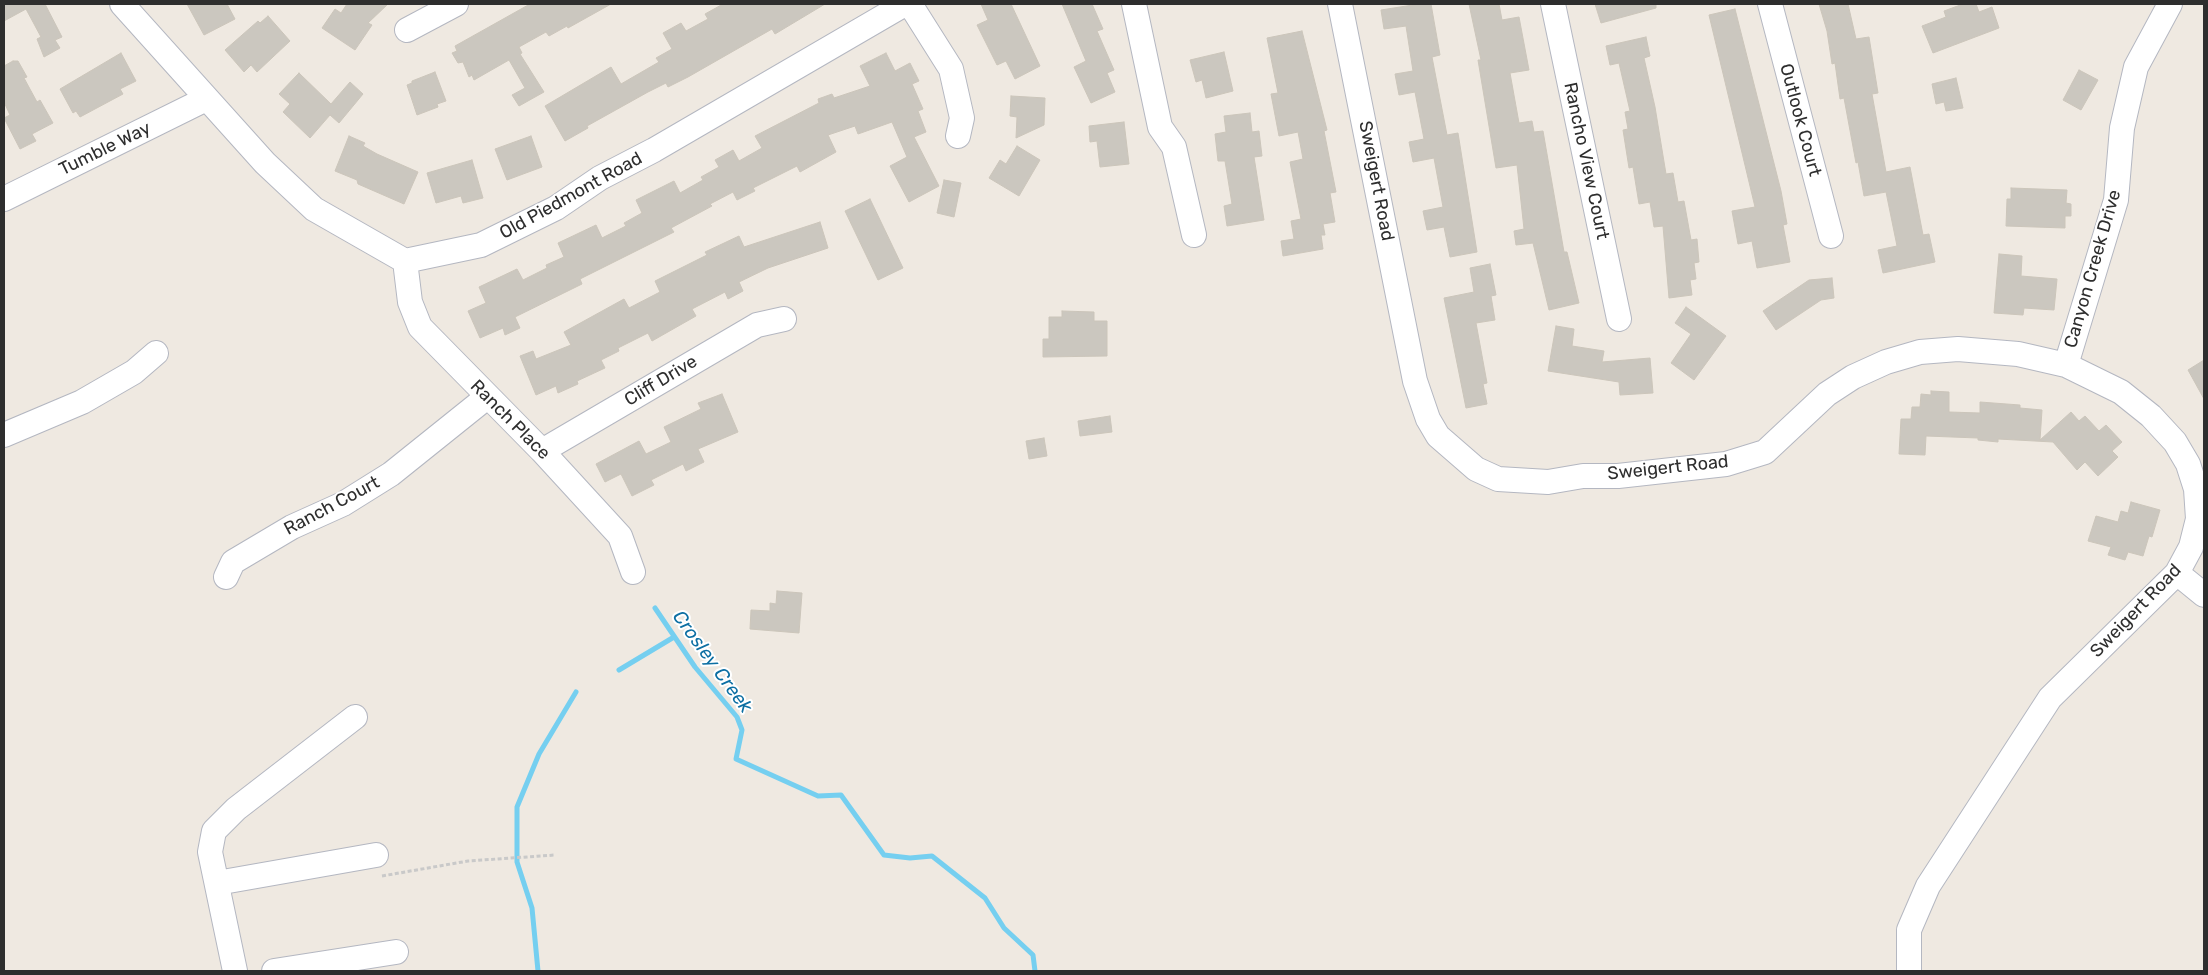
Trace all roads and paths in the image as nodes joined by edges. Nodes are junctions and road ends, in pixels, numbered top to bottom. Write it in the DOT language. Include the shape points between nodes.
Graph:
graph roads {
  1 [pos="122,4"];
  2 [pos="456,4"];
  3 [pos="905,4"];
  4 [pos="910,4"];
  5 [pos="1134,4"];
  6 [pos="1340,4"];
  7 [pos="1553,4"];
  8 [pos="1770,4"];
  9 [pos="2170,4"];
  10 [pos="407,30"];
  11 [pos="206,99"];
  12 [pos="958,136"];
  13 [pos="4,199"];
  14 [pos="1194,235"];
  15 [pos="1830,236"];
  16 [pos="405,261"];
  17 [pos="784,319"];
  18 [pos="1619,319"];
  19 [pos="156,353"];
  20 [pos="2066,365"];
  21 [pos="487,397"];
  22 [pos="4,435"];
  23 [pos="542,452"];
  24 [pos="633,572"];
  25 [pos="2176,573"];
  26 [pos="226,577"];
  27 [pos="2204,595"];
  28 [pos="354,717"];
  29 [pos="555,855"];
  30 [pos="379,865"];
  31 [pos="217,883"];
  32 [pos="396,952"];
  33 [pos="235,971"];
  34 [pos="274,971"];
  35 [pos="1909,971"];
  1 -- 11 [label="street"];
  2 -- 10 [label="street"];
  3 -- 16 [label="street, Old Piedmont Road" via="600,178 556,208 481,245"];
  4 -- 12 [label="street" via="951,69 962,118"];
  5 -- 14 [label="street" via="1160,127 1174,147"];
  6 -- 20 [label="street, Sweigert Road" via="1415,381 1428,419 1438,436 1476,469 1498,479 1548,482 1582,476 1618,476 1726,464 1765,452 1827,394 1853,377 1886,362 1920,352 1958,349 2018,354"];
  7 -- 18 [label="street, Rancho View Court"];
  8 -- 15 [label="street, Outlook Court"];
  9 -- 20 [label="street, Canyon Creek Drive" via="2136,67 2122,128 2116,200"];
  11 -- 13 [label="street, Tumble Way"];
  11 -- 16 [label="street" via="265,163 314,209"];
  16 -- 21 [label="street, Ranch Place" via="410,302 420,327"];
  17 -- 23 [label="street, Cliff Drive" via="757,325"];
  19 -- 22 [label="street" via="134,372 82,402"];
  20 -- 25 [label="street, Sweigert Road" via="2121,392 2144,410 2174,442 2188,464 2196,488 2198,519 2191,548"];
  21 -- 23 [label="street, Ranch Place"];
  21 -- 26 [label="street, Ranch Court" via="391,474 343,504 292,527 233,562"];
  23 -- 24 [label="street, Ranch Place" via="620,536"];
  25 -- 27 [label="street"];
  25 -- 35 [label="street, Sweigert Road" via="2050,698 1928,886 1909,930"];
  28 -- 31 [label="street" via="236,809 214,831 210,852"];
  29 -- 30 [label="path"];
  30 -- 31 [label="street"];
  31 -- 33 [label="street"];
  32 -- 34 [label="street"];
}
